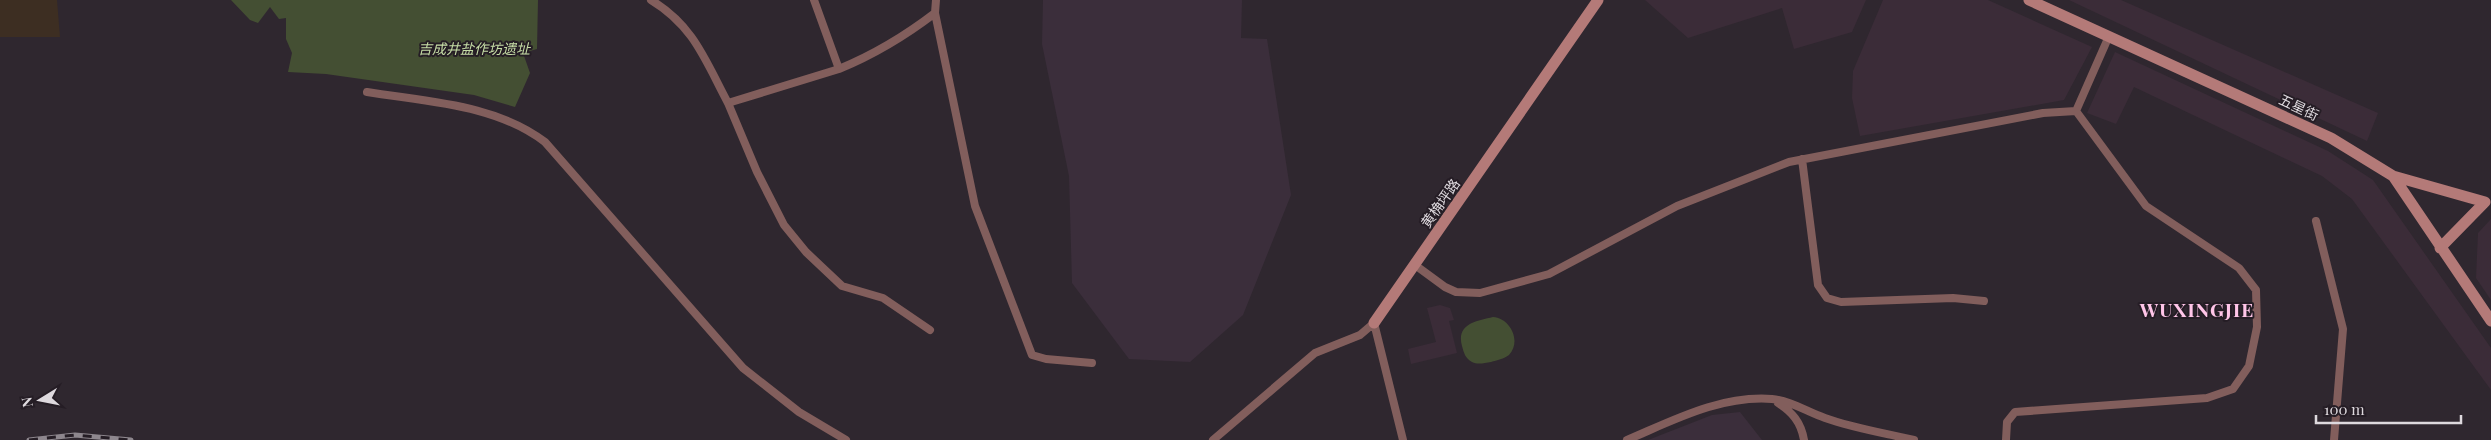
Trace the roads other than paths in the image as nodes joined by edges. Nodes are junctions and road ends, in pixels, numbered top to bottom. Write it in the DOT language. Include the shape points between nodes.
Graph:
graph roads {
  1 [pos="651,0"];
  2 [pos="814,0"];
  3 [pos="936,0"];
  4 [pos="1598,0"];
  5 [pos="2029,0"];
  6 [pos="935,13"];
  7 [pos="2109,36"];
  8 [pos="839,69"];
  9 [pos="368,92"];
  10 [pos="728,103"];
  11 [pos="2076,111"];
  12 [pos="1802,159"];
  13 [pos="2393,176"];
  14 [pos="2488,200"];
  15 [pos="2316,221"];
  16 [pos="2440,248"];
  17 [pos="1415,265"];
  18 [pos="1984,301"];
  19 [pos="2491,321"];
  20 [pos="1374,323"];
  21 [pos="930,330"];
  22 [pos="1092,363"];
  23 [pos="1772,399"];
  24 [pos="846,440"];
  25 [pos="1213,440"];
  26 [pos="1403,440"];
  27 [pos="1626,440"];
  28 [pos="1804,440"];
  29 [pos="1914,440"];
  30 [pos="2006,440"];
  31 [pos="2334,440"];
  1 -- 10 [label="street" via="692,34"];
  2 -- 8 [label="street"];
  3 -- 6 [label="street"];
  4 -- 17 [label="main road, 黄桷坪路"];
  5 -- 7 [label="main road, 五星街"];
  6 -- 8 [label="street" via="864,58"];
  6 -- 22 [label="street" via="975,206 1032,355"];
  7 -- 11 [label="street"];
  7 -- 13 [label="main road, 五星街" via="2331,138"];
  8 -- 10 [label="street"];
  9 -- 24 [label="street" via="474,109 530,130 546,142 743,368 799,412"];
  10 -- 21 [label="street" via="756,172 784,225 806,252 842,286 883,298"];
  11 -- 12 [label="street" via="2043,113"];
  11 -- 30 [label="street" via="2146,206 2239,268 2256,290 2257,327 2249,366 2233,389 2207,398 2015,412 2007,422"];
  12 -- 17 [label="street" via="1677,206 1568,266 1527,281 1466,294 1445,287"];
  12 -- 18 [label="street" via="1818,285 1827,298 1841,302 1953,298"];
  13 -- 14 [label="main road"];
  13 -- 16 [label="main road, 五星街"];
  14 -- 16 [label="main road"];
  15 -- 31 [label="street" via="2343,329"];
  16 -- 19 [label="main road, 五星街"];
  17 -- 20 [label="main road, 黄桷坪路"];
  20 -- 25 [label="street" via="1360,335 1315,353"];
  20 -- 26 [label="street"];
  23 -- 27 [label="street" via="1713,406"];
  23 -- 28 [label="street" via="1791,412 1802,428"];
  23 -- 29 [label="street" via="1799,405 1824,418"];
}
